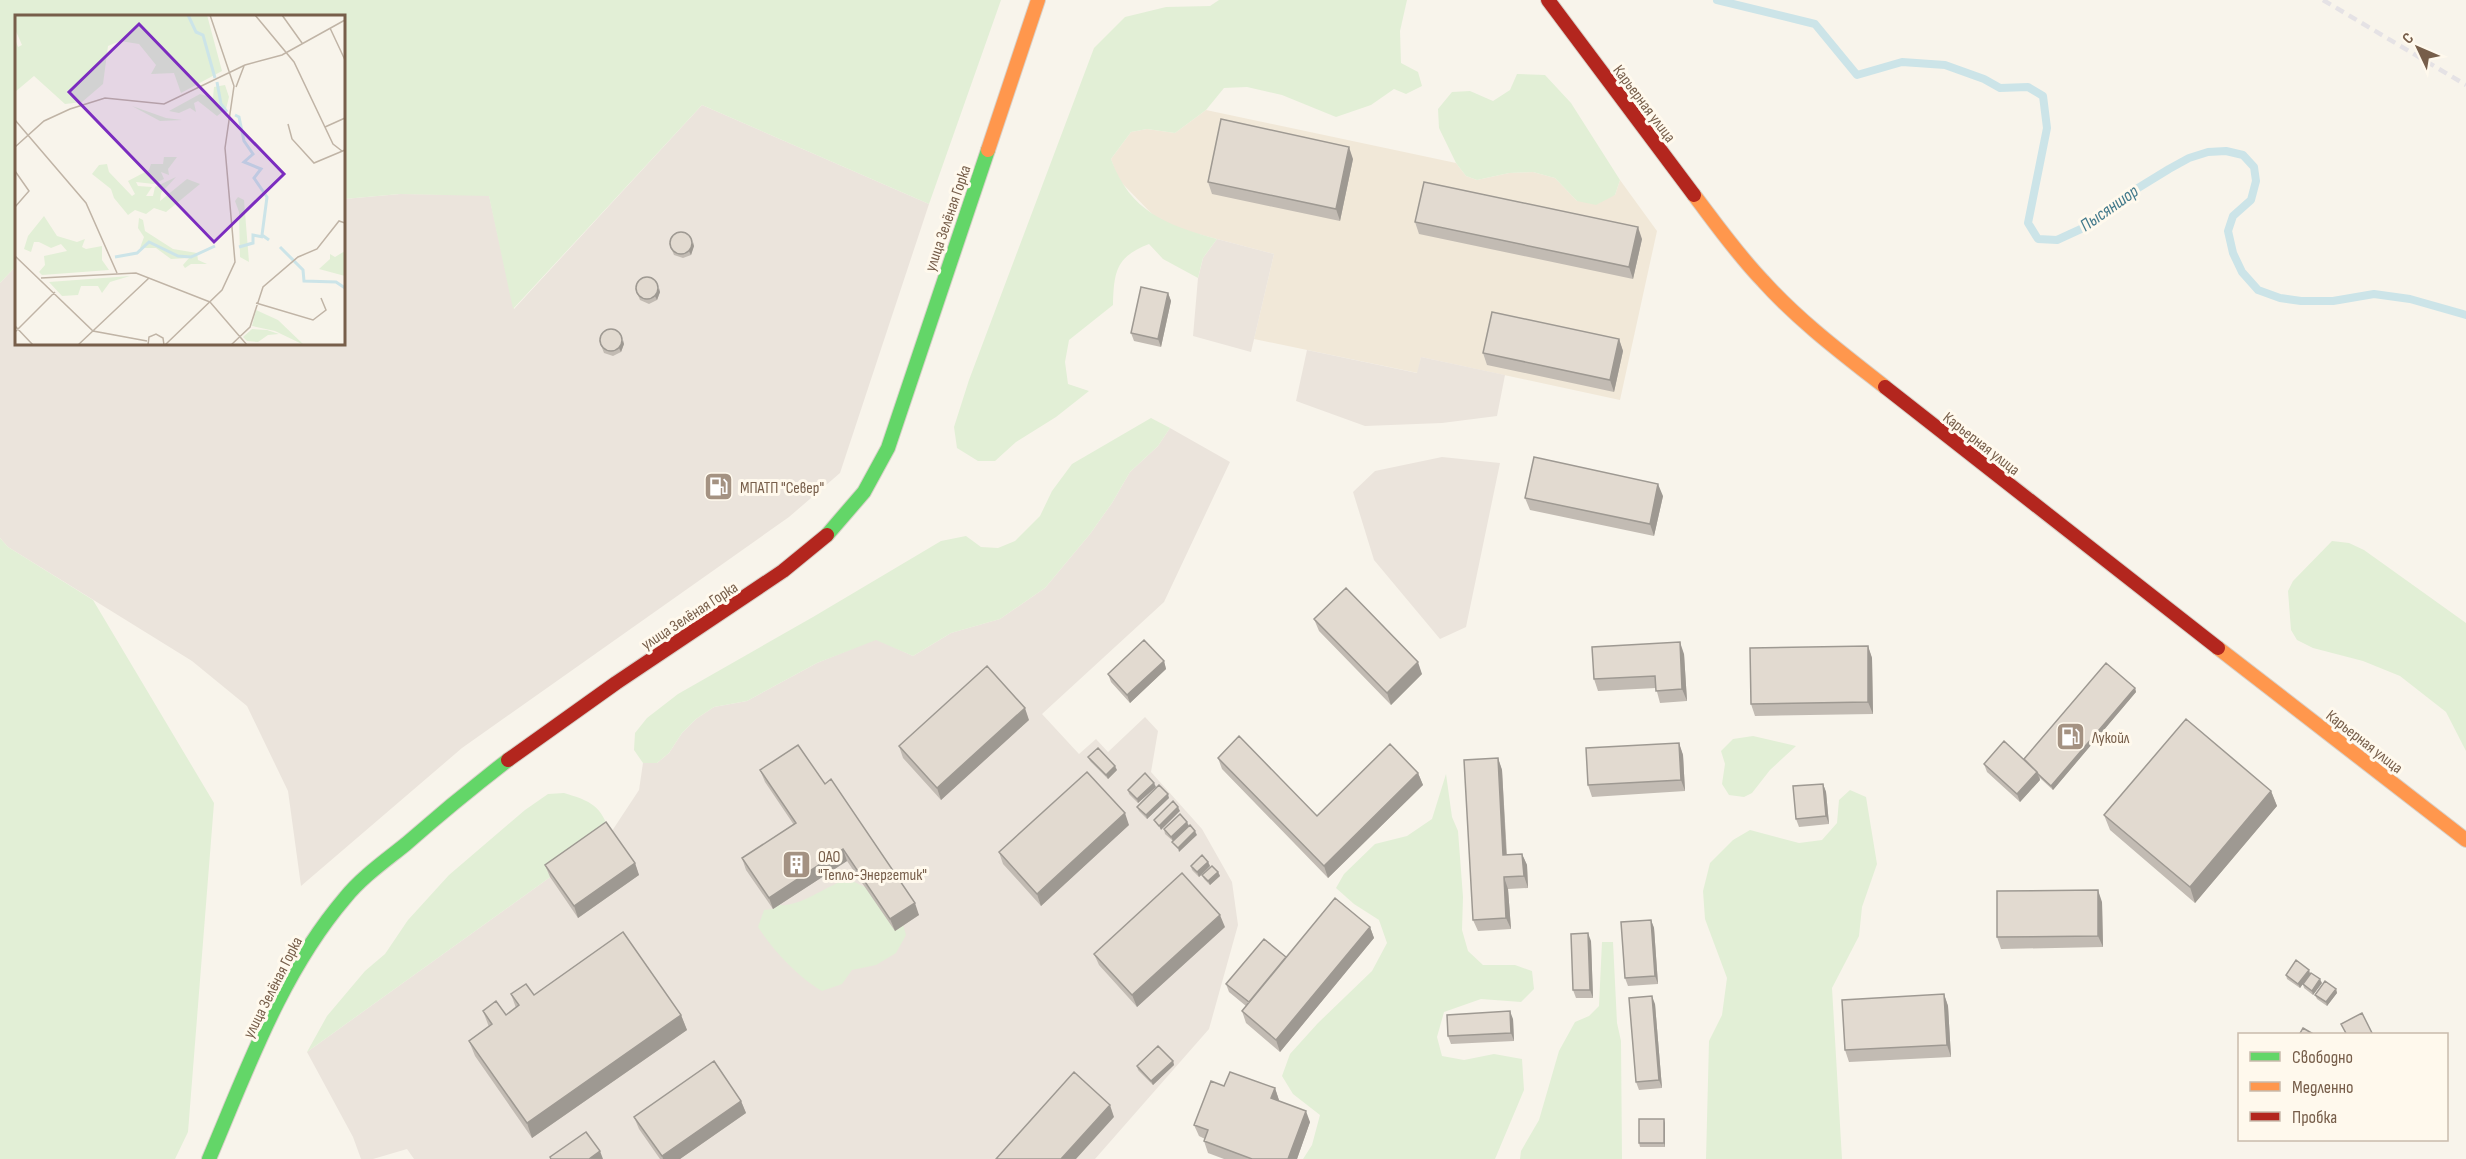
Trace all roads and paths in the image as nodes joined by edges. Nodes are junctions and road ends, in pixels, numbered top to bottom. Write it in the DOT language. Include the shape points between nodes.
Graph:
graph roads {
  1 [pos="1038,0"];
  2 [pos="1548,0"];
  3 [pos="2466,840"];
  4 [pos="209,1159"];
  1 -- 4 [label="street, улица Зелёная Горка" via="888,448 865,492 834,531 796,563 558,722 446,807 345,898 304,953"];
  2 -- 3 [label="street, Карьерная улица" via="1714,223 1788,306 2033,505"];
}
